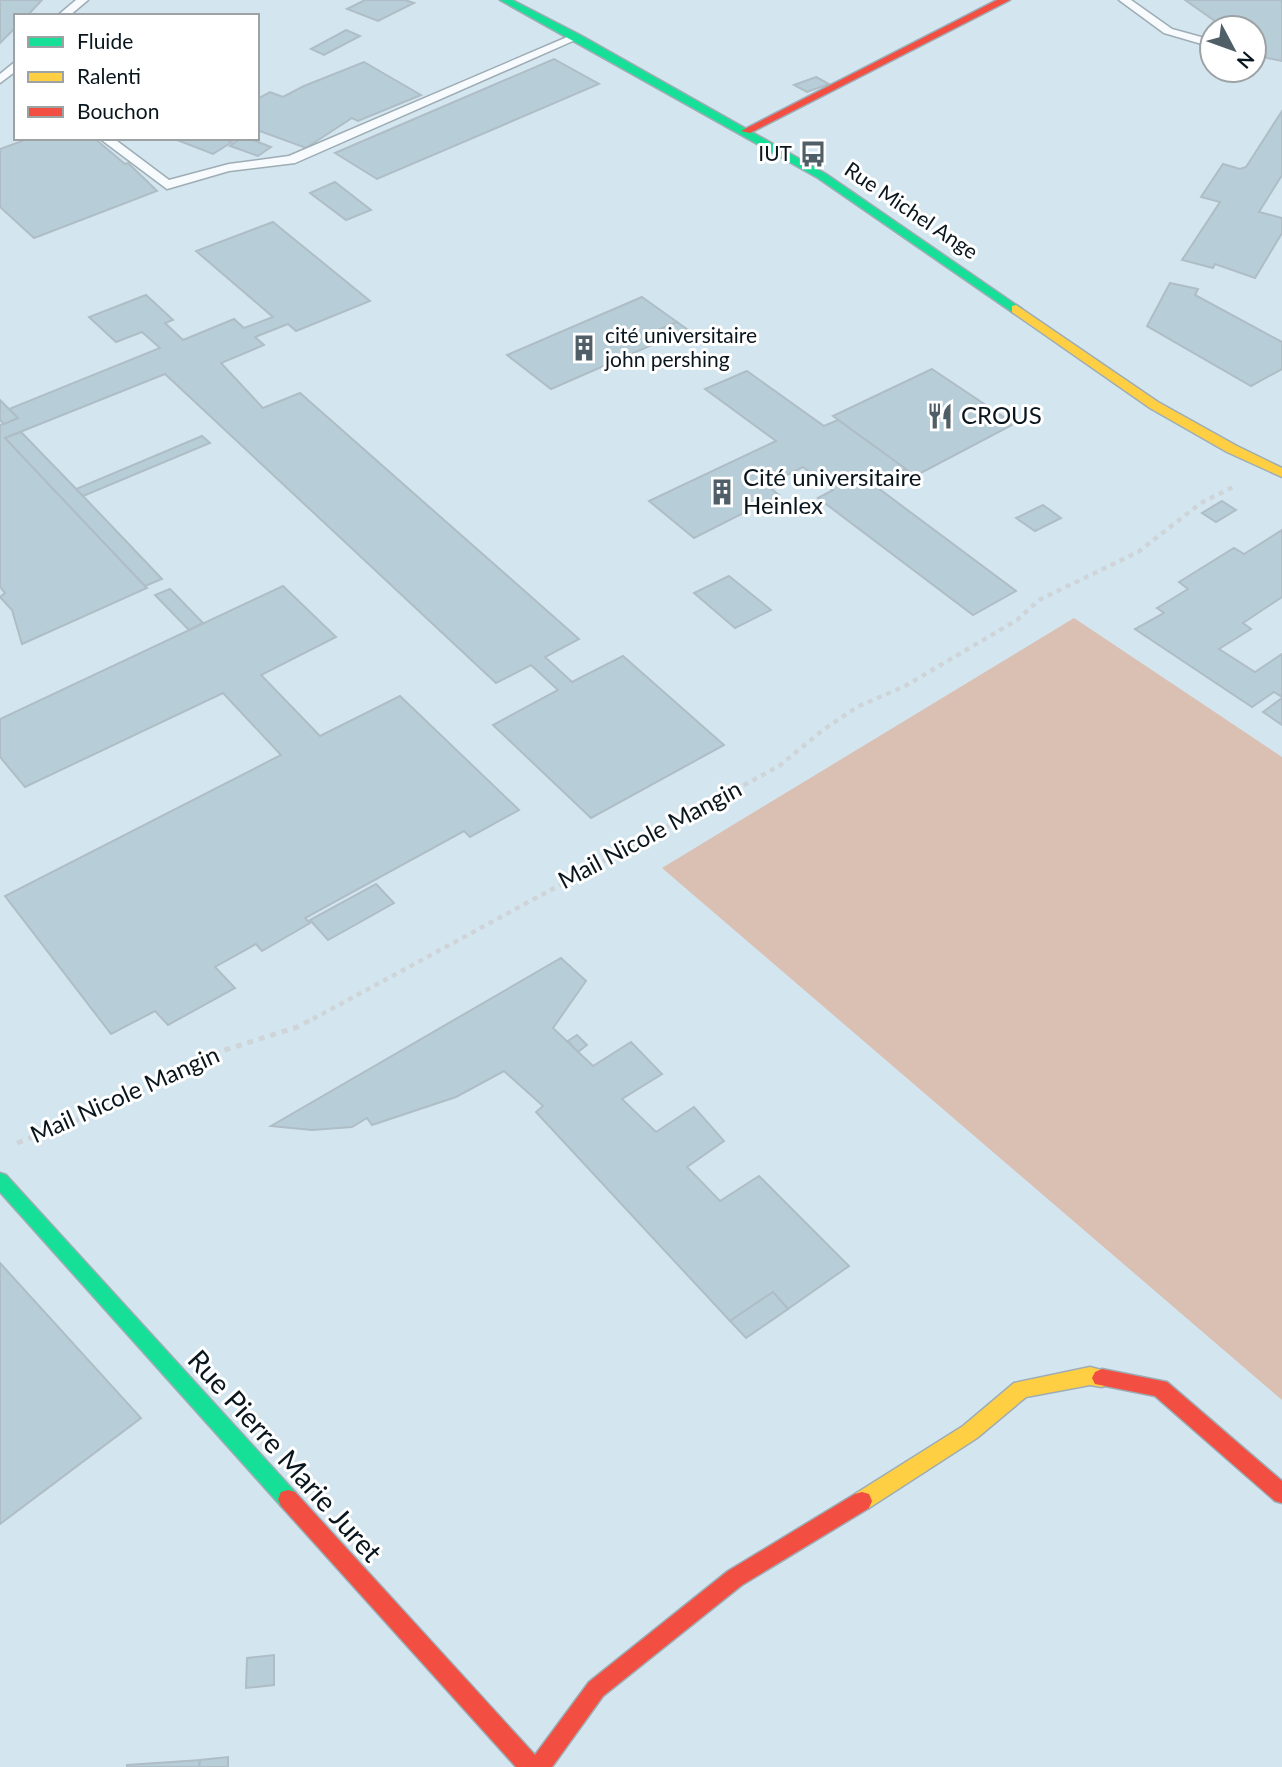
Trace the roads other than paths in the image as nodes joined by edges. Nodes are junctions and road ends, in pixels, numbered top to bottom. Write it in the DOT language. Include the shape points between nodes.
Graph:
graph roads {
  1 [pos="83,0"];
  2 [pos="505,0"];
  3 [pos="1005,0"];
  4 [pos="1124,0"];
  5 [pos="64,14"];
  6 [pos="576,37"];
  7 [pos="1198,40"];
  8 [pos="746,131"];
  9 [pos="108,140"];
  10 [pos="1277,471"];
  11 [pos="0,1180"];
  12 [pos="1282,1494"];
  13 [pos="531,1767"];
  14 [pos="539,1767"];
  1 -- 5 [label="lane"];
  2 -- 6 [label="street, Rue Michel Ange"];
  3 -- 8 [label="street"];
  4 -- 7 [label="lane" via="1168,31"];
  6 -- 8 [label="street, Rue Michel Ange"];
  6 -- 9 [label="lane" via="291,160 222,168 167,185"];
  8 -- 10 [label="street, Rue Michel Ange" via="852,195 1154,405"];
  11 -- 13 [label="street, Rue Pierre Marie Juret"];
  12 -- 14 [label="street" via="1160,1388 1090,1376 1021,1389 970,1432 735,1578 596,1689"];
}
